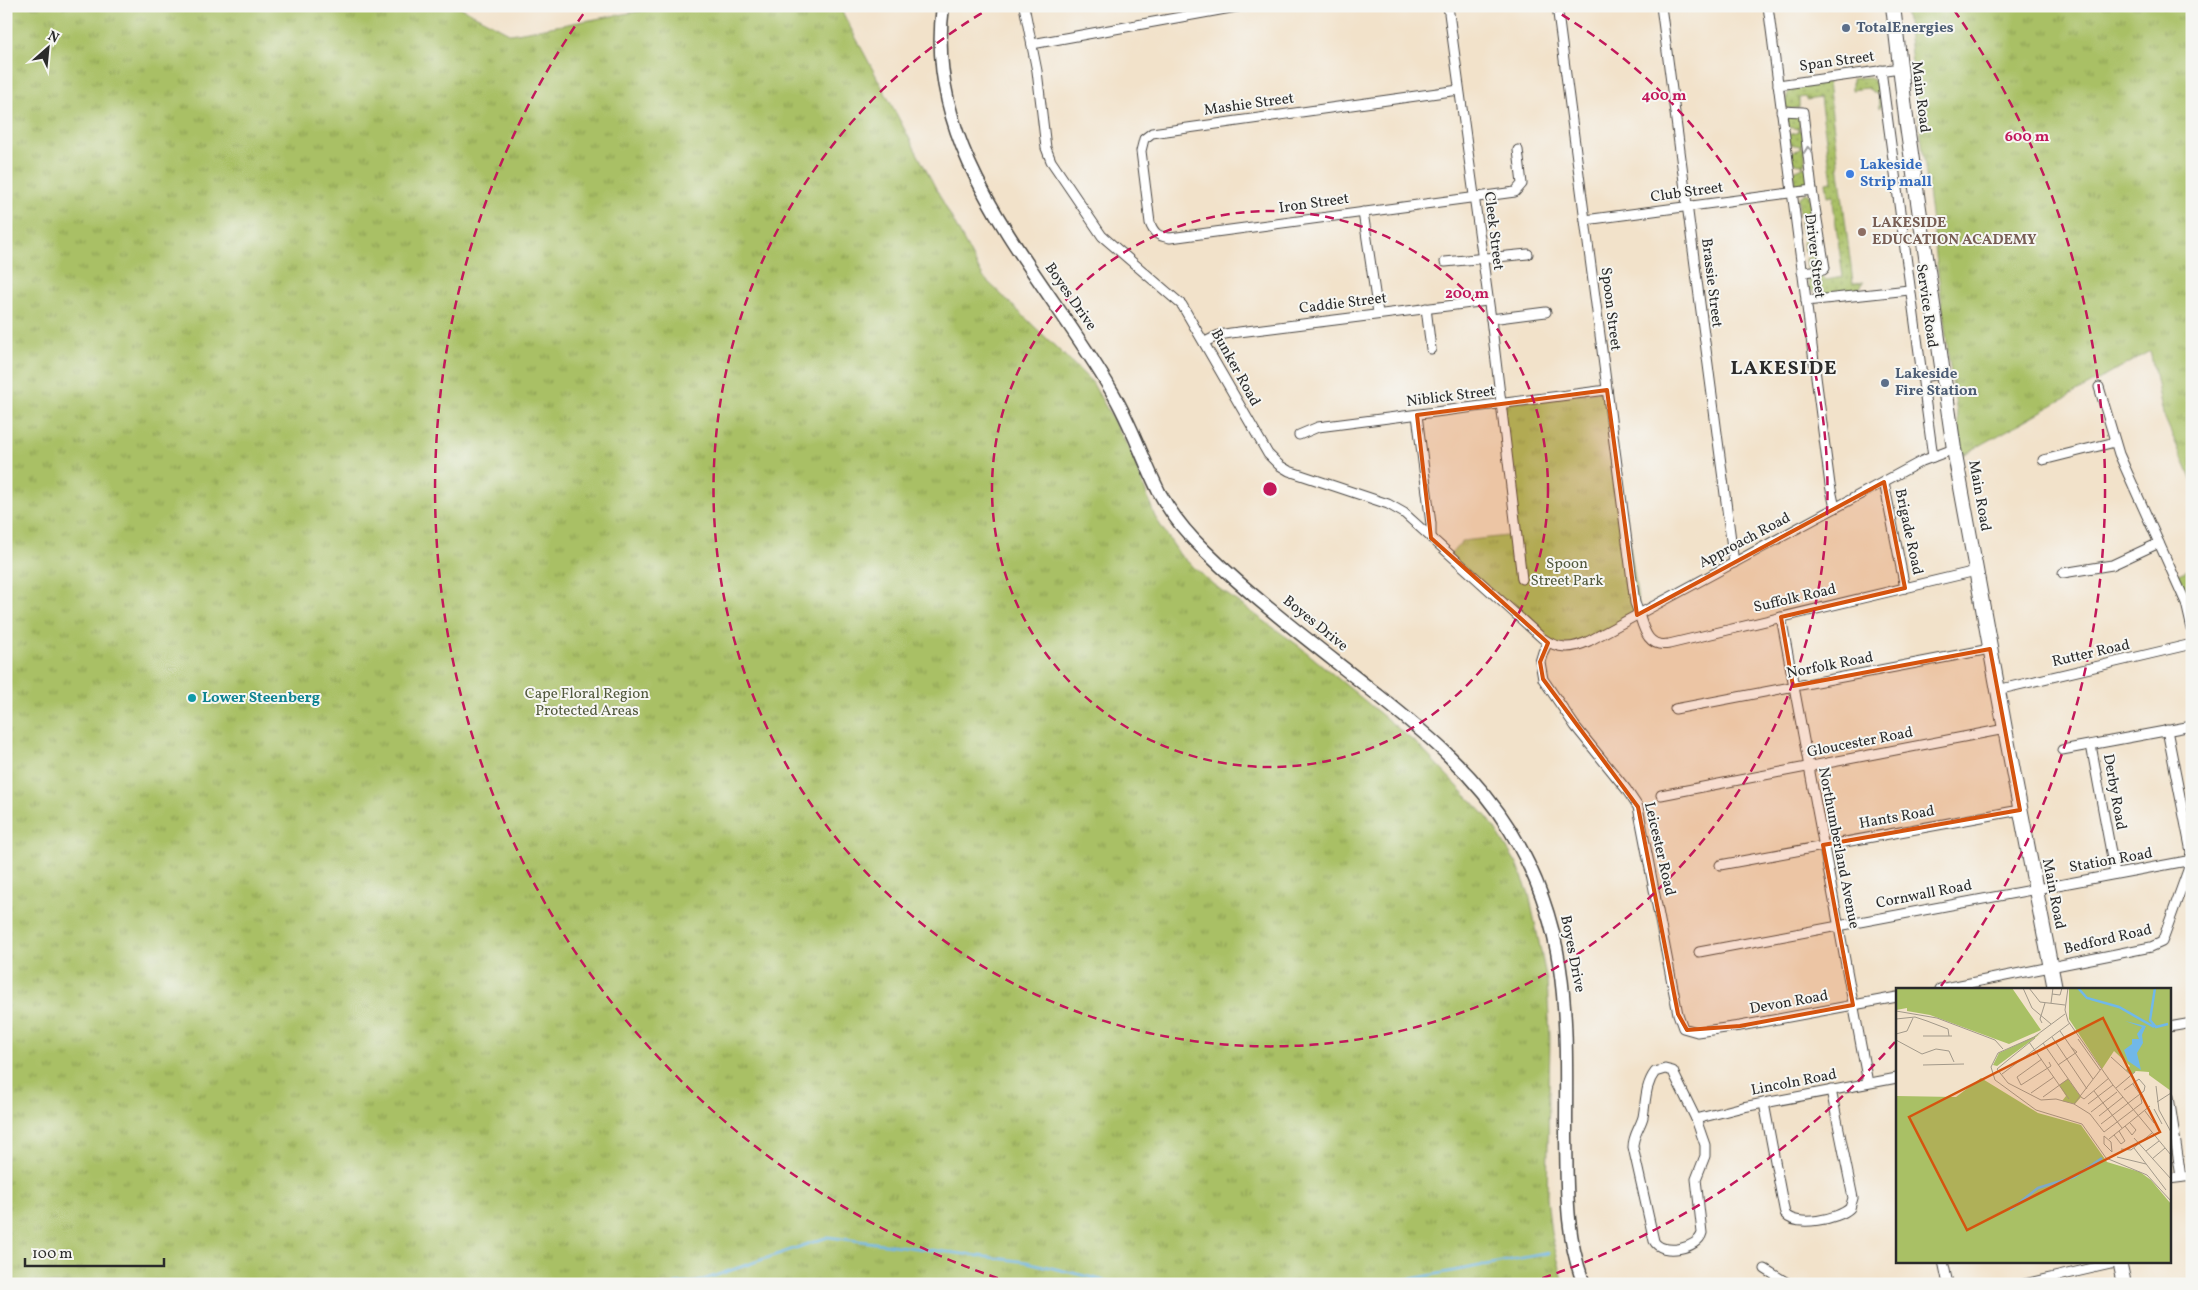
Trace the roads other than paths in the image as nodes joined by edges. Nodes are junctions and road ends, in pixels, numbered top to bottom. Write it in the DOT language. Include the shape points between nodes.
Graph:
graph roads {
  1 [pos="943,6"];
  2 [pos="1024,6"];
  3 [pos="1242,6"];
  4 [pos="1448,6"];
  5 [pos="1557,6"];
  6 [pos="1662,6"];
  7 [pos="1768,6"];
  8 [pos="1893,6"];
  9 [pos="1032,44"];
  10 [pos="1900,68"];
  11 [pos="1881,70"];
  12 [pos="1778,85"];
  13 [pos="1459,90"];
  14 [pos="1781,111"];
  15 [pos="1518,150"];
  16 [pos="1809,190"];
  17 [pos="1792,193"];
  18 [pos="1475,198"];
  19 [pos="1688,206"];
  20 [pos="1363,212"];
  21 [pos="1585,220"];
  22 [pos="1158,236"];
  23 [pos="1528,254"];
  24 [pos="1482,258"];
  25 [pos="1445,262"];
  26 [pos="1802,272"];
  27 [pos="1909,290"];
  28 [pos="1487,301"];
  29 [pos="1806,301"];
  30 [pos="1426,308"];
  31 [pos="1546,312"];
  32 [pos="1378,313"];
  33 [pos="1491,319"];
  34 [pos="1205,342"];
  35 [pos="1432,349"];
  36 [pos="1942,374"];
  37 [pos="1921,377"];
  38 [pos="2099,387"];
  39 [pos="1607,390"];
  40 [pos="1501,404"];
  41 [pos="1417,415"];
  42 [pos="1299,435"];
  43 [pos="2115,442"];
  44 [pos="1954,449"];
  45 [pos="1932,457"];
  46 [pos="2043,460"];
  47 [pos="1884,482"];
  48 [pos="1835,508"];
  49 [pos="1430,538"];
  50 [pos="2159,543"];
  51 [pos="1734,563"];
  52 [pos="1976,571"];
  53 [pos="2063,573"];
  54 [pos="1522,579"];
  55 [pos="1905,588"];
  56 [pos="1640,614"];
  57 [pos="1781,617"];
  58 [pos="2192,629"];
  59 [pos="1548,642"];
  60 [pos="2192,644"];
  61 [pos="1990,649"];
  62 [pos="1793,686"];
  63 [pos="1998,690"];
  64 [pos="1675,709"];
  65 [pos="2192,726"];
  66 [pos="2004,730"];
  67 [pos="2167,730"];
  68 [pos="2092,745"];
  69 [pos="2062,750"];
  70 [pos="1808,766"];
  71 [pos="1661,795"];
  72 [pos="2020,810"];
  73 [pos="1823,845"];
  74 [pos="2191,860"];
  75 [pos="1720,865"];
  76 [pos="2115,874"];
  77 [pos="2036,888"];
  78 [pos="1838,926"];
  79 [pos="1699,952"];
  80 [pos="2051,967"];
  81 [pos="1945,988"];
  82 [pos="2055,988"];
  83 [pos="1896,997"];
  84 [pos="1854,1005"];
  85 [pos="2192,1023"];
  86 [pos="2170,1027"];
  87 [pos="1687,1030"];
  88 [pos="1896,1078"];
  89 [pos="1868,1083"];
  90 [pos="1832,1090"];
  91 [pos="1764,1103"];
  92 [pos="2170,1103"];
  93 [pos="1696,1119"];
  94 [pos="2192,1176"];
  95 [pos="2182,1177"];
  96 [pos="2170,1179"];
  97 [pos="1943,1262"];
  98 [pos="2119,1262"];
  99 [pos="1765,1269"];
  100 [pos="1584,1284"];
  101 [pos="1789,1284"];
  102 [pos="1948,1284"];
  103 [pos="2024,1284"];
  104 [pos="2124,1284"];
  1 -- 100 [label="main road, Boyes Drive" via="940,59 944,88 968,160 1017,250 1100,369 1129,423 1160,494 1178,522 1237,582 1413,723 1464,769 1494,807 1524,855 1546,907 1562,975 1567,1040 1568,1216"];
  2 -- 9 [label="street, Bunker Road"];
  3 -- 9 [label="street"];
  4 -- 13 [label="street, Cleek Street"];
  5 -- 21 [label="street, Spoon Street"];
  6 -- 19 [label="street, Brassie Street"];
  7 -- 12 [label="street, Driver Street"];
  8 -- 10 [label="main road, Main Road"];
  9 -- 34 [label="street, Bunker Road" via="1046,148 1051,161 1102,236 1175,297"];
  10 -- 11 [label="street, Span Street"];
  10 -- 36 [label="main road, Main Road"];
  11 -- 12 [label="street, Span Street"];
  11 -- 27 [label="street, Service Road"];
  12 -- 14 [label="street, Driver Street"];
  13 -- 18 [label="street, Cleek Street"];
  13 -- 22 [label="street, Mashie Street" via="1152,132 1144,140 1141,151 1150,222"];
  16 -- 14 [label="street, one-way" via="1804,112"];
  14 -- 17 [label="street, Driver Street"];
  15 -- 18 [label="street, Iron Street" via="1521,188 1515,192"];
  16 -- 17 [label="street, Club Street"];
  16 -- 26 [label="street" via="1824,268"];
  17 -- 19 [label="street, Club Street"];
  17 -- 26 [label="street, Driver Street"];
  18 -- 20 [label="street, Iron Street"];
  18 -- 24 [label="street, Cleek Street"];
  19 -- 21 [label="street, Club Street"];
  19 -- 51 [label="street, Brassie Street"];
  20 -- 22 [label="street, Iron Street" via="1170,238"];
  20 -- 32 [label="street"];
  21 -- 39 [label="street, Spoon Street"];
  23 -- 24 [label="street"];
  24 -- 25 [label="street"];
  24 -- 28 [label="street, Cleek Street"];
  26 -- 29 [label="street, Driver Street"];
  27 -- 29 [label="street"];
  27 -- 37 [label="street, Service Road"];
  28 -- 30 [label="street, Caddie Street"];
  28 -- 33 [label="street, Cleek Street"];
  29 -- 48 [label="street, Driver Street"];
  30 -- 32 [label="street, Caddie Street"];
  30 -- 35 [label="street"];
  31 -- 33 [label="street"];
  32 -- 34 [label="street, Caddie Street" via="1223,334"];
  33 -- 40 [label="street, Cleek Street"];
  34 -- 49 [label="street, Bunker Road" via="1262,446 1279,465 1396,508"];
  36 -- 37 [label="street"];
  36 -- 44 [label="main road, Main Road"];
  37 -- 45 [label="street, Service Road"];
  38 -- 43 [label="street"];
  39 -- 40 [label="street, Niblick Street"];
  39 -- 56 [label="street, Spoon Street" via="1635,602"];
  40 -- 41 [label="street, Niblick Street"];
  40 -- 54 [label="street, Cleek Street"];
  41 -- 42 [label="street, Niblick Street" via="1318,427"];
  41 -- 49 [label="street"];
  43 -- 46 [label="street"];
  43 -- 50 [label="street"];
  44 -- 45 [label="street, Approach Road"];
  44 -- 52 [label="main road, Main Road"];
  45 -- 47 [label="street, Approach Road"];
  47 -- 48 [label="street, Approach Road"];
  47 -- 55 [label="street, Brigade Road"];
  48 -- 51 [label="street, Approach Road"];
  49 -- 59 [label="street, Bunker Road"];
  50 -- 53 [label="street" via="2112,565"];
  50 -- 58 [label="street" via="2186,603"];
  51 -- 56 [label="street, Approach Road"];
  52 -- 55 [label="street, Suffolk Road"];
  52 -- 61 [label="main road, Main Road"];
  55 -- 57 [label="street, Suffolk Road"];
  56 -- 57 [label="street, Suffolk Road" via="1649,640 1661,645"];
  56 -- 59 [label="street, Approach Road" via="1576,646 1561,647"];
  57 -- 62 [label="street, Northumberland Avenue"];
  59 -- 87 [label="street, Leicester Road" via="1540,662 1543,679 1638,807 1678,1014 1680,1023"];
  60 -- 63 [label="street, Rutter Road"];
  61 -- 62 [label="street, Norfolk Road"];
  61 -- 63 [label="main road, Main Road"];
  62 -- 64 [label="street, Norfolk Road"];
  62 -- 70 [label="street, Northumberland Avenue"];
  63 -- 66 [label="main road, Main Road"];
  65 -- 67 [label="street"];
  66 -- 70 [label="street, Gloucester Road"];
  66 -- 72 [label="main road, Main Road"];
  67 -- 68 [label="street"];
  67 -- 74 [label="street, Bedford Road"];
  68 -- 69 [label="street"];
  68 -- 76 [label="street, Derby Road"];
  70 -- 71 [label="street, Gloucester Road"];
  70 -- 73 [label="street, Northumberland Avenue"];
  72 -- 73 [label="street, Hants Road"];
  72 -- 77 [label="main road, Main Road"];
  73 -- 75 [label="street, Hants Road"];
  73 -- 78 [label="street, Northumberland Avenue"];
  74 -- 76 [label="street, Station Road"];
  74 -- 80 [label="street, Bedford Road" via="2160,943"];
  76 -- 77 [label="street, Station Road"];
  77 -- 78 [label="street, Cornwall Road"];
  77 -- 80 [label="main road, Main Road"];
  78 -- 79 [label="street, Cornwall Road"];
  78 -- 84 [label="street, Northumberland Avenue"];
  80 -- 81 [label="street"];
  80 -- 82 [label="main road, Main Road"];
  83 -- 84 [label="street, Devon Road"];
  84 -- 87 [label="street, Devon Road" via="1740,1026 1697,1032"];
  84 -- 89 [label="street, Northumberland Avenue"];
  85 -- 86 [label="street"];
  88 -- 89 [label="street, Lincoln Road"];
  89 -- 90 [label="street, Lincoln Road"];
  90 -- 91 [label="street, Lincoln Road"];
  90 -- 91 [label="street" via="1853,1198 1850,1208 1837,1216 1798,1222 1785,1214"];
  91 -- 93 [label="street, Lincoln Road"];
  92 -- 95 [label="street"];
  93 -- 93 [label="street" via="1673,1071 1655,1072 1649,1083 1643,1118 1633,1146 1654,1241 1660,1248 1693,1245 1701,1238 1696,1180 1705,1151"];
  94 -- 95 [label="street"];
  95 -- 96 [label="street"];
  97 -- 102 [label="street"];
  98 -- 103 [label="street"];
  98 -- 104 [label="main road"];
  99 -- 101 [label="street"];
}
